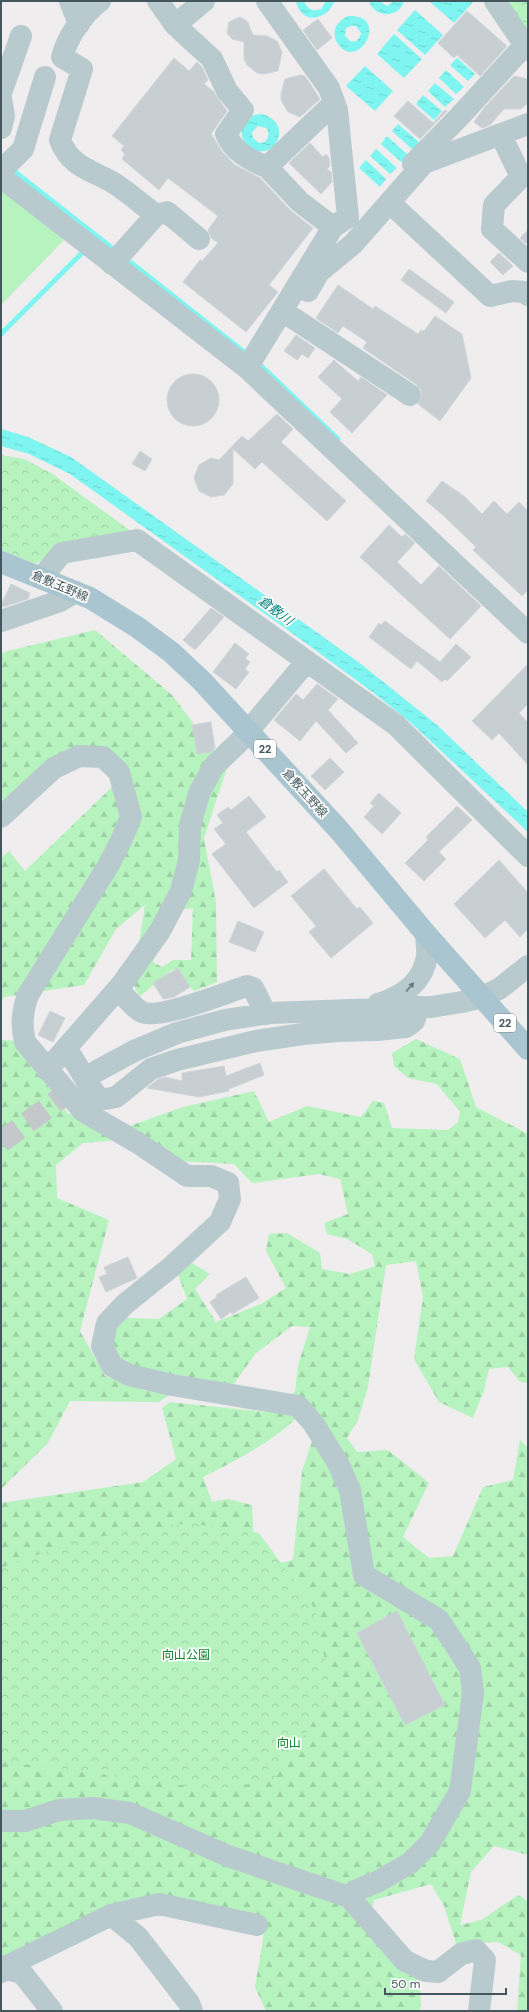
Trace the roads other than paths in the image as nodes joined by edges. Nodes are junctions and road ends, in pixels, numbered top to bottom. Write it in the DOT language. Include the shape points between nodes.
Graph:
graph roads {
  1 [pos="70,1"];
  2 [pos="100,1"];
  3 [pos="158,1"];
  4 [pos="204,1"];
  5 [pos="267,1"];
  6 [pos="495,1"];
  7 [pos="79,24"];
  8 [pos="175,25"];
  9 [pos="21,36"];
  10 [pos="526,47"];
  11 [pos="46,77"];
  12 [pos="1,93"];
  13 [pos="1,98"];
  14 [pos="334,103"];
  15 [pos="528,124"];
  16 [pos="1,128"];
  17 [pos="501,135"];
  18 [pos="267,167"];
  19 [pos="4,169"];
  20 [pos="524,177"];
  21 [pos="390,203"];
  22 [pos="156,215"];
  23 [pos="340,222"];
  24 [pos="199,239"];
  25 [pos="119,256"];
  26 [pos="528,262"];
  27 [pos="528,295"];
  28 [pos="293,318"];
  29 [pos="256,364"];
  30 [pos="410,395"];
  31 [pos="1,562"];
  32 [pos="41,578"];
  33 [pos="76,592"];
  34 [pos="1,621"];
  35 [pos="528,633"];
  36 [pos="307,661"];
  37 [pos="248,730"];
  38 [pos="1,817"];
  39 [pos="528,856"];
  40 [pos="426,934"];
  41 [pos="528,966"];
  42 [pos="118,989"];
  43 [pos="482,997"];
  44 [pos="419,1007"];
  45 [pos="363,1009"];
  46 [pos="266,1014"];
  47 [pos="67,1049"];
  48 [pos="528,1049"];
  49 [pos="47,1070"];
  50 [pos="97,1071"];
  51 [pos="1,1821"];
  52 [pos="348,1897"];
  53 [pos="111,1916"];
  54 [pos="257,1925"];
  55 [pos="2,1970"];
  56 [pos="52,2011"];
  57 [pos="192,2011"];
  58 [pos="479,2011"];
  1 -- 7 [label="street"];
  2 -- 7 [label="street" via="89,10"];
  3 -- 8 [label="street"];
  4 -- 8 [label="street"];
  5 -- 14 [label="street" via="329,88"];
  6 -- 10 [label="street"];
  7 -- 22 [label="street" via="65,46 62,57 82,69 60,140 64,152 77,165 116,184"];
  8 -- 18 [label="street" via="212,59 227,91 243,110 226,134 230,144 250,160"];
  9 -- 12 [label="street"];
  10 -- 23 [label="street" via="362,216"];
  11 -- 19 [label="street" via="23,149"];
  13 -- 16 [label="street" via="4,116"];
  14 -- 18 [label="street"];
  14 -- 23 [label="street" via="337,110"];
  15 -- 17 [label="street"];
  17 -- 20 [label="street"];
  17 -- 21 [label="street" via="424,163"];
  18 -- 23 [label="street" via="298,187 300,202"];
  19 -- 25 [label="street" via="89,246"];
  20 -- 26 [label="street" via="494,205 492,229"];
  21 -- 27 [label="street" via="490,296 512,291 525,292"];
  21 -- 28 [label="street" via="353,244 319,272"];
  22 -- 24 [label="street" via="167,212"];
  22 -- 25 [label="street"];
  23 -- 29 [label="street"];
  25 -- 29 [label="street"];
  28 -- 29 [label="street"];
  28 -- 30 [label="street"];
  29 -- 35 [label="street"];
  31 -- 32 [label="main road, 倉敷玉野線 / 22"];
  32 -- 33 [label="main road, 倉敷玉野線 / 22"];
  32 -- 36 [label="street" via="62,553 137,540"];
  33 -- 34 [label="street" via="60,601"];
  33 -- 37 [label="main road, 倉敷玉野線 / 22" via="137,627 171,652"];
  36 -- 37 [label="street"];
  36 -- 39 [label="street" via="396,725"];
  37 -- 40 [label="main road, 倉敷玉野線 / 22" via="339,830"];
  37 -- 42 [label="street" via="214,766 200,791 190,825 189,860 182,891 160,931"];
  38 -- 49 [label="street" via="54,768 79,756 103,757 119,772 130,817 108,866 28,995 22,1011 25,1042"];
  40 -- 43 [label="main road, 倉敷玉野線 / 22"];
  45 -- 40 [label="street, one-way" via="407,992 423,968 427,956"];
  41 -- 43 [label="street" via="499,988"];
  42 -- 46 [label="street" via="135,1008 143,1013 154,1014 247,986 253,988"];
  42 -- 47 [label="street"];
  43 -- 44 [label="street"];
  43 -- 48 [label="main road, 倉敷玉野線 / 22"];
  44 -- 45 [label="street"];
  44 -- 47 [label="street" via="414,1021 406,1026 303,1034 256,1041 177,1060 151,1069 116,1097 105,1099 98,1097 91,1088"];
  45 -- 46 [label="street"];
  46 -- 50 [label="street" via="225,1020 177,1033 134,1051"];
  47 -- 49 [label="street"];
  49 -- 52 [label="street" via="83,1111 138,1143 187,1176 211,1176 228,1183 230,1199 220,1222 170,1268 125,1304 107,1324 102,1346 112,1366 129,1375 172,1386 298,1406 313,1423 334,1456 350,1490 364,1575 439,1620 470,1668 473,1693 460,1791 430,1843 410,1863"];
  51 -- 52 [label="street" via="25,1821 59,1810 94,1808 130,1813 228,1856"];
  52 -- 58 [label="street" via="405,1961 426,1971 438,1972 461,1954 476,1950 485,1960"];
  53 -- 54 [label="street" via="159,1904"];
  53 -- 55 [label="street"];
  53 -- 57 [label="street" via="138,1937 189,2003"];
  55 -- 56 [label="street" via="22,1973"];
}
